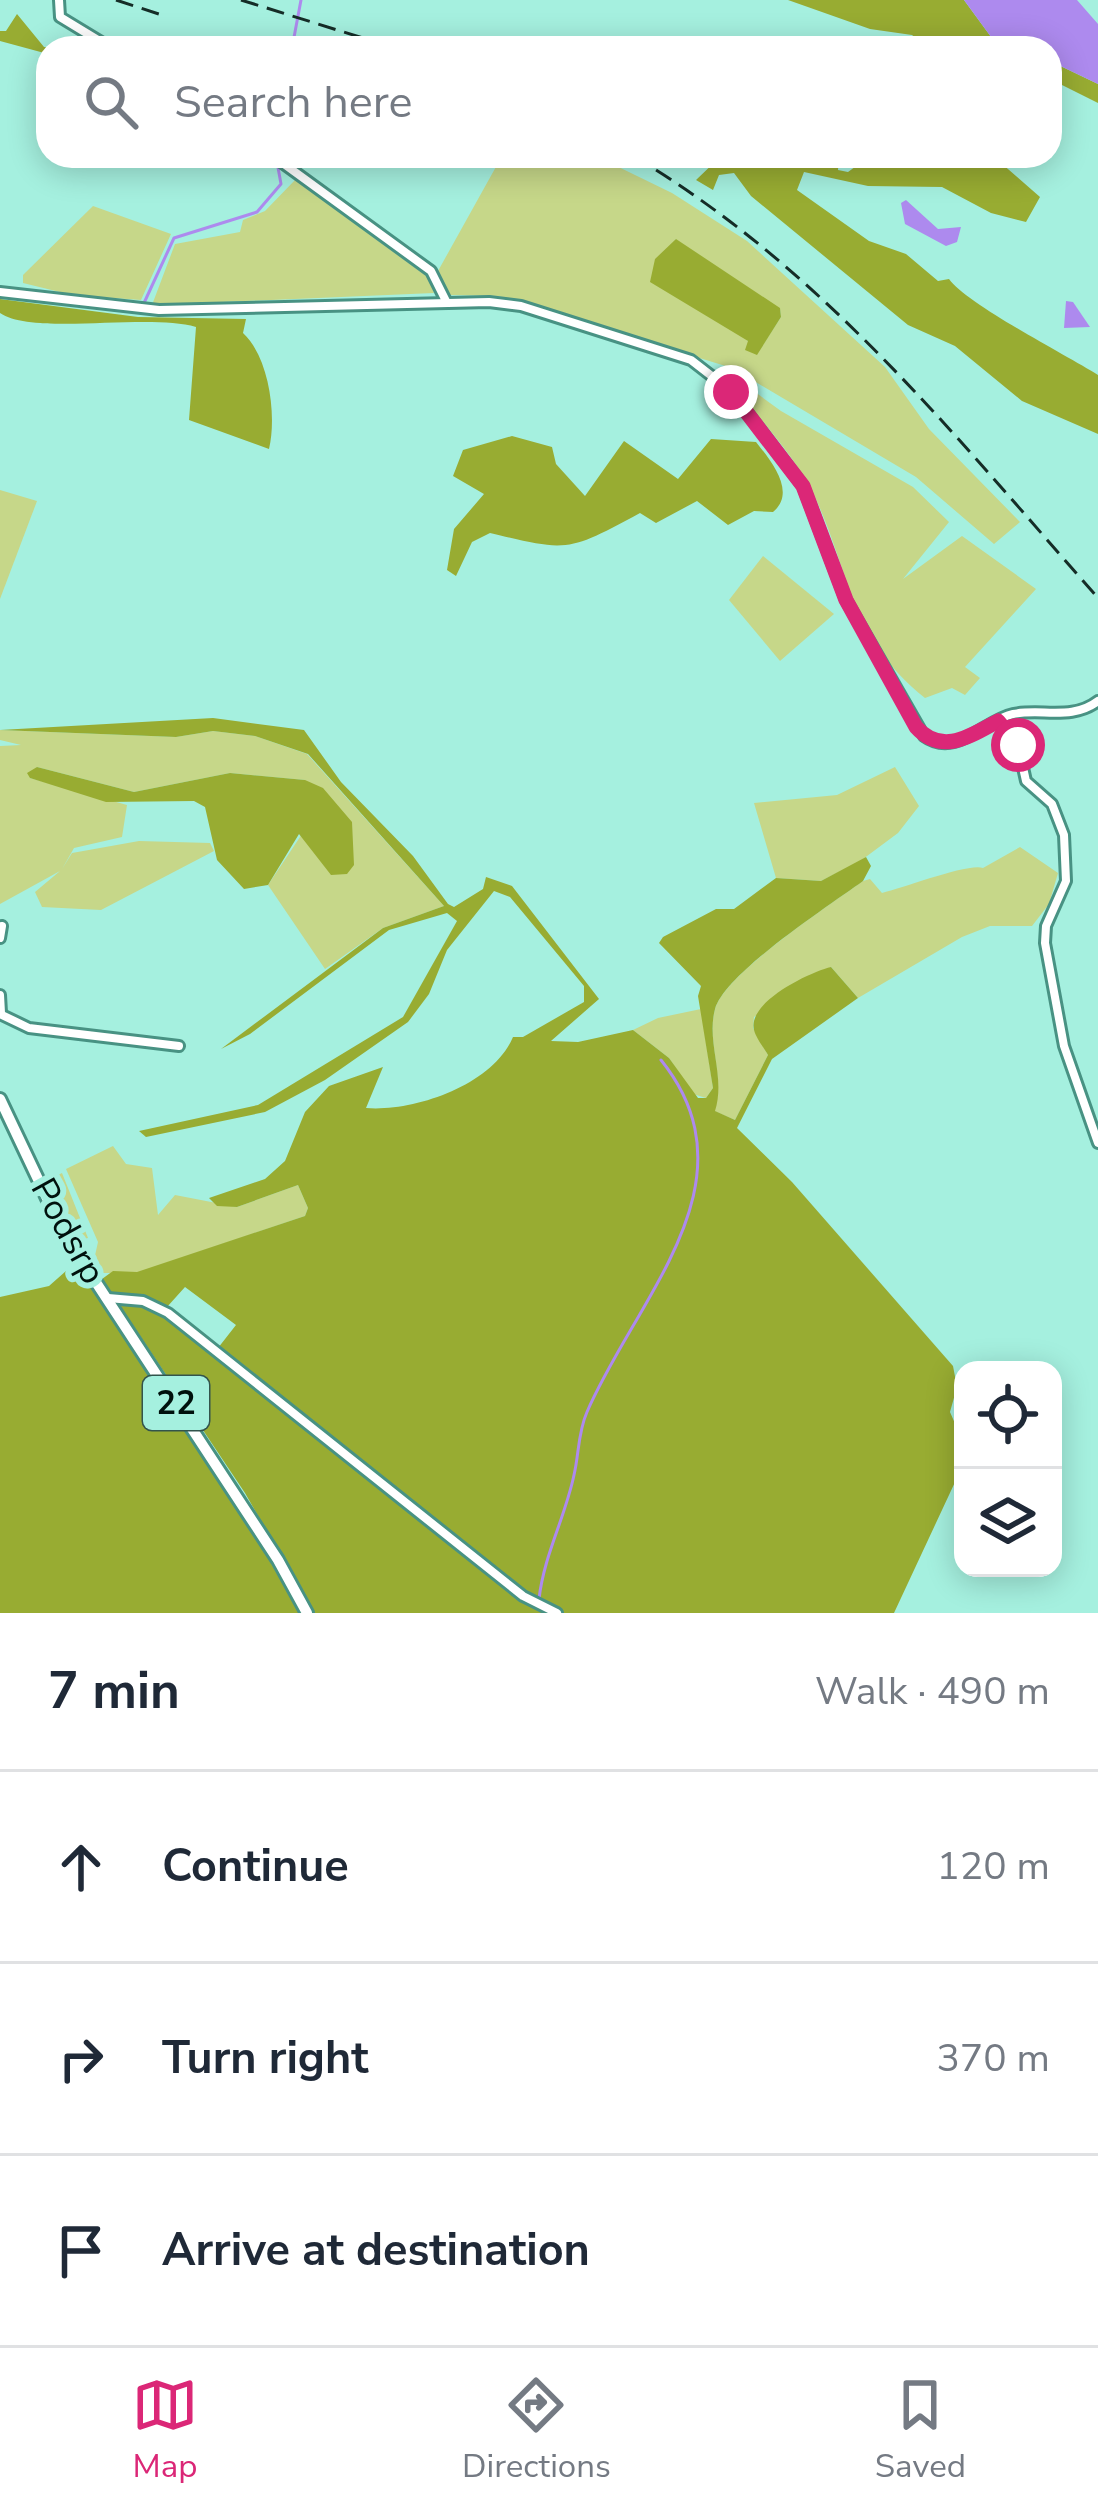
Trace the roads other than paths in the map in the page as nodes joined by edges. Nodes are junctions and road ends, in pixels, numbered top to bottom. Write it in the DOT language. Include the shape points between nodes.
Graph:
graph roads {
  1 [pos="58,0"];
  2 [pos="92,36"];
  3 [pos="289,168"];
  4 [pos="0,292"];
  5 [pos="446,301"];
  6 [pos="1098,701"];
  7 [pos="998,721"];
  8 [pos="2,926"];
  9 [pos="0,938"];
  10 [pos="0,995"];
  11 [pos="1,1013"];
  12 [pos="179,1046"];
  13 [pos="0,1099"];
  14 [pos="1098,1143"];
  15 [pos="106,1298"];
  16 [pos="307,1613"];
  17 [pos="557,1613"];
  1 -- 2 [label="street" via="60,16"];
  3 -- 5 [label="street" via="431,271"];
  4 -- 5 [label="street" via="160,310"];
  5 -- 7 [label="street" via="521,306 669,351 712,374 803,486 846,600 916,727 945,743"];
  6 -- 7 [label="street"];
  7 -- 14 [label="street" via="1064,835 1066,881 1045,943 1064,1046"];
  8 -- 9 [label="street"];
  10 -- 11 [label="street"];
  11 -- 12 [label="street" via="29,1028"];
  13 -- 15 [label="main road, Podsrp / 22" via="50,1208"];
  15 -- 16 [label="main road, 22"];
  15 -- 17 [label="street" via="167,1313 523,1596"];
}
